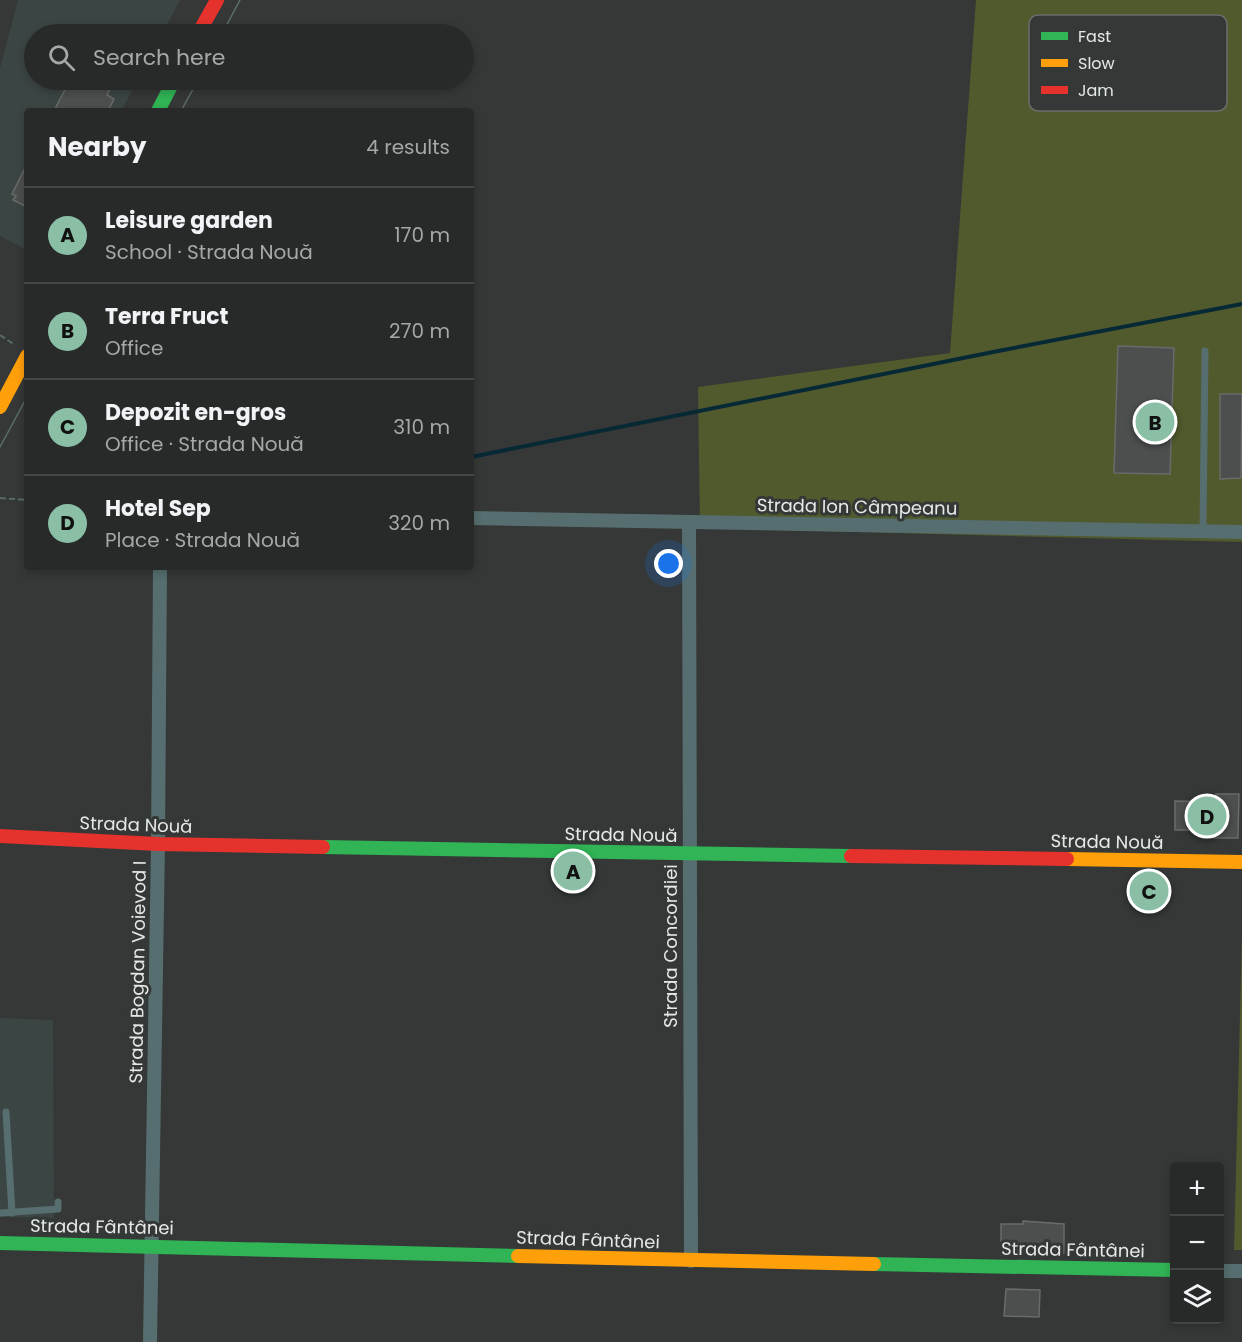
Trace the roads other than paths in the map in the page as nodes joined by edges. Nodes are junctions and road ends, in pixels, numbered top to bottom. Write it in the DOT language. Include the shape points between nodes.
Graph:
graph roads {
  1 [pos="217,0"];
  2 [pos="204,24"];
  3 [pos="169,90"];
  4 [pos="160,108"];
  5 [pos="1205,351"];
  6 [pos="22,352"];
  7 [pos="0,407"];
  8 [pos="474,518"];
  9 [pos="689,522"];
  10 [pos="1203,531"];
  11 [pos="1242,532"];
  12 [pos="160,570"];
  13 [pos="0,836"];
  14 [pos="158,844"];
  15 [pos="688,854"];
  16 [pos="1242,862"];
  17 [pos="6,1112"];
  18 [pos="58,1202"];
  19 [pos="0,1213"];
  20 [pos="12,1213"];
  21 [pos="0,1243"];
  22 [pos="151,1246"];
  23 [pos="691,1261"];
  24 [pos="1170,1270"];
  25 [pos="1224,1271"];
  26 [pos="1242,1271"];
  27 [pos="150,1342"];
  1 -- 2 [label="street"];
  3 -- 4 [label="street"];
  5 -- 10 [label="lane"];
  6 -- 7 [label="street"];
  8 -- 9 [label="street, Strada Ion Câmpeanu"];
  9 -- 10 [label="street, Strada Ion Câmpeanu"];
  9 -- 15 [label="street, Strada Concordiei"];
  10 -- 11 [label="street, Strada Ion Câmpeanu"];
  12 -- 14 [label="street, Strada Bogdan Voievod I"];
  13 -- 14 [label="street, Strada Nouă"];
  14 -- 15 [label="street, Strada Nouă"];
  14 -- 22 [label="street, Strada Bogdan Voievod I"];
  15 -- 16 [label="street, Strada Nouă"];
  15 -- 23 [label="street, Strada Concordiei"];
  17 -- 20 [label="lane"];
  18 -- 20 [label="lane" via="58,1209"];
  19 -- 20 [label="lane"];
  21 -- 22 [label="street, Strada Fântânei"];
  22 -- 23 [label="street, Strada Fântânei"];
  22 -- 27 [label="street, Strada Bogdan Voievod I"];
  23 -- 24 [label="street, Strada Fântânei"];
  25 -- 26 [label="street"];
}
